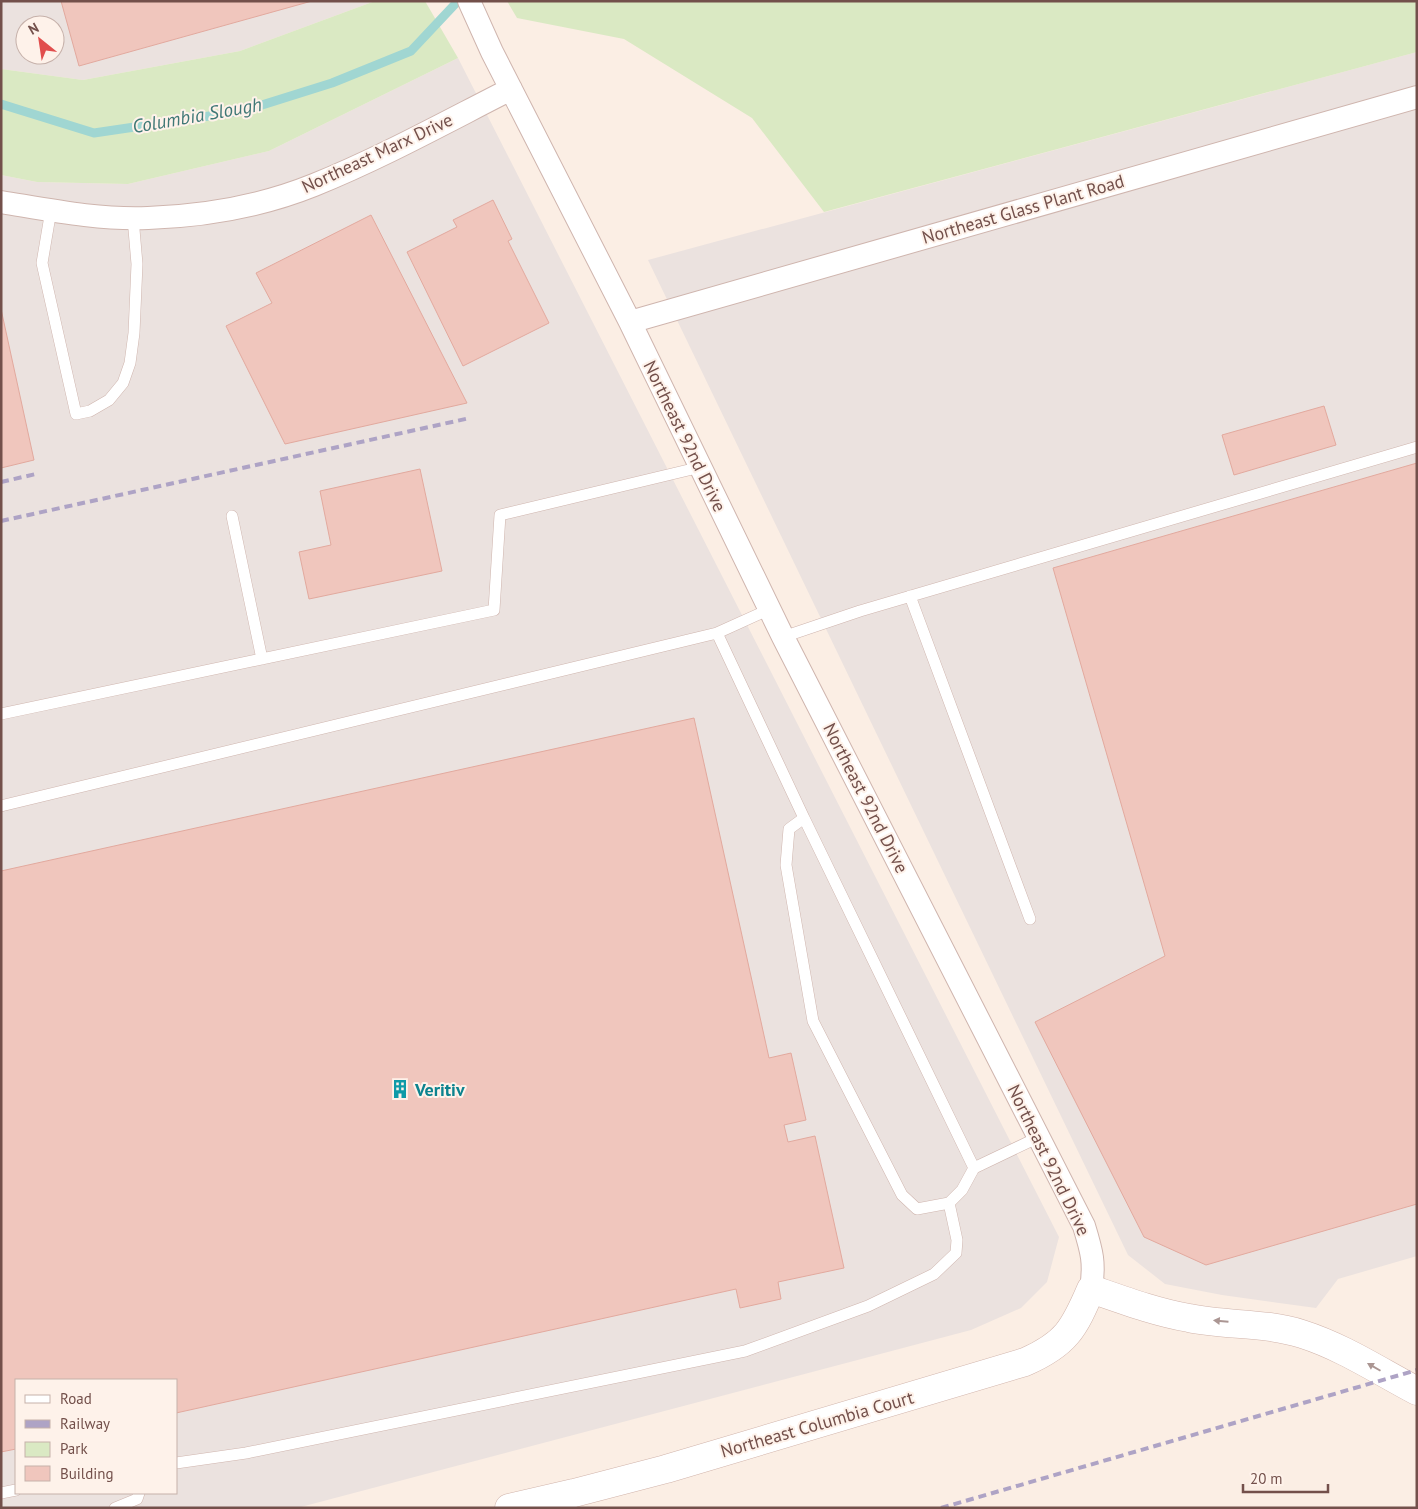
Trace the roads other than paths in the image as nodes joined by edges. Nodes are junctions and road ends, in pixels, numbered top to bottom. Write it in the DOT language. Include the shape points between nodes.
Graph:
graph roads {
  1 [pos="469,1"];
  2 [pos="511,89"];
  3 [pos="1417,97"];
  4 [pos="1,202"];
  5 [pos="51,210"];
  6 [pos="133,218"];
  7 [pos="630,322"];
  8 [pos="1417,447"];
  9 [pos="701,467"];
  10 [pos="232,516"];
  11 [pos="910,596"];
  12 [pos="770,609"];
  13 [pos="717,633"];
  14 [pos="783,637"];
  15 [pos="262,659"];
  16 [pos="1,714"];
  17 [pos="1,806"];
  18 [pos="804,818"];
  19 [pos="1030,919"];
  20 [pos="1039,1137"];
  21 [pos="974,1168"];
  22 [pos="949,1203"];
  23 [pos="1091,1289"];
  24 [pos="1417,1392"];
  25 [pos="178,1463"];
  26 [pos="15,1490"];
  27 [pos="1,1493"];
  28 [pos="139,1494"];
  29 [pos="115,1508"];
  30 [pos="509,1508"];
  1 -- 2 [label="street, Northeast 92nd Drive"];
  2 -- 6 [label="street, Northeast Marx Drive" via="312,186 261,202 198,214"];
  2 -- 7 [label="street, Northeast 92nd Drive"];
  3 -- 7 [label="street, Northeast Glass Plant Road"];
  4 -- 5 [label="street, Northeast Marx Drive"];
  5 -- 6 [label="street, Northeast Marx Drive"];
  5 -- 6 [label="lane" via="42,263 76,414 90,411 109,400 123,383 130,363 137,264"];
  7 -- 9 [label="street, Northeast 92nd Drive"];
  8 -- 11 [label="lane"];
  9 -- 12 [label="street, Northeast 92nd Drive"];
  9 -- 15 [label="lane" via="500,515 494,610"];
  10 -- 15 [label="lane"];
  11 -- 14 [label="lane"];
  11 -- 19 [label="lane"];
  12 -- 13 [label="lane"];
  12 -- 14 [label="street, Northeast 92nd Drive"];
  13 -- 17 [label="lane"];
  13 -- 18 [label="lane"];
  14 -- 20 [label="street, Northeast 92nd Drive"];
  15 -- 16 [label="lane"];
  18 -- 21 [label="lane"];
  18 -- 22 [label="lane" via="790,829 786,864 813,1020 902,1195 917,1209"];
  20 -- 21 [label="lane"];
  20 -- 23 [label="street, Northeast 92nd Drive" via="1084,1226 1094,1268"];
  21 -- 22 [label="lane" via="962,1190"];
  22 -- 25 [label="lane" via="957,1240 956,1253 934,1274 868,1306 745,1351 246,1453"];
  24 -- 23 [label="street, one-way" via="1358,1358 1301,1333 1260,1325 1190,1319"];
  23 -- 30 [label="street, Northeast Columbia Court" via="1071,1330 1058,1344 1025,1362 666,1469"];
  26 -- 27 [label="lane"];
  28 -- 29 [label="lane" via="137,1499"];
}
